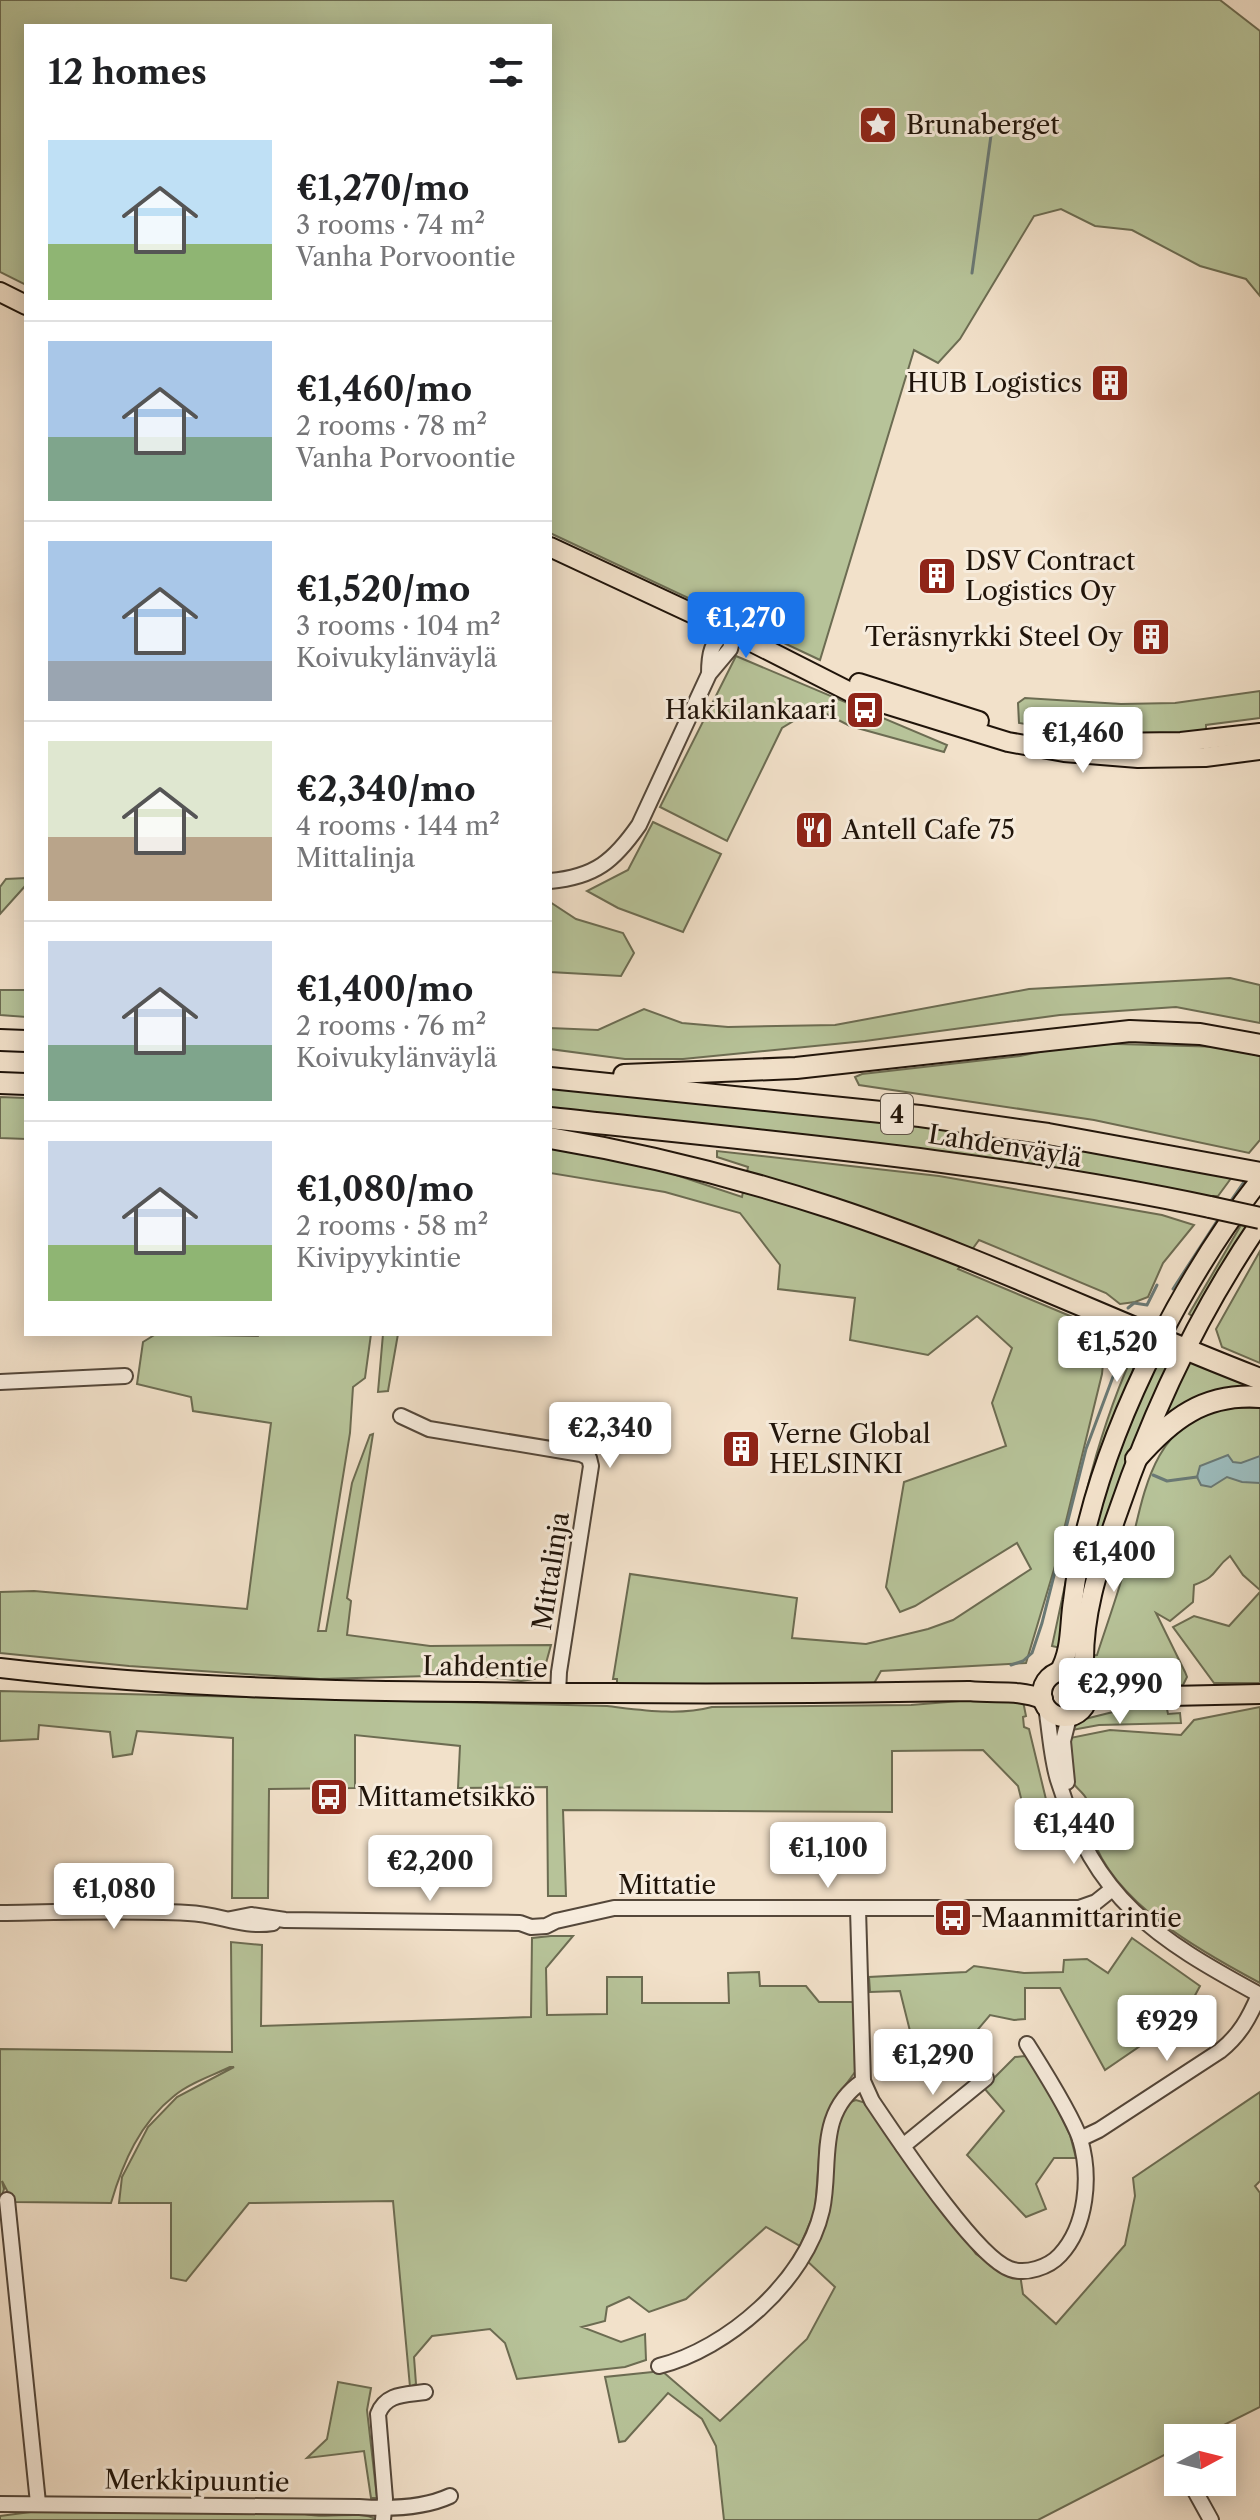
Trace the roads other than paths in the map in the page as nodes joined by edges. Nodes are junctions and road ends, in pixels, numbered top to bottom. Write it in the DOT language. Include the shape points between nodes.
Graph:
graph roads {
  1 [pos="0,292"];
  2 [pos="24,304"];
  3 [pos="552,548"];
  4 [pos="728,630"];
  5 [pos="814,671"];
  6 [pos="1260,733"];
  7 [pos="1260,750"];
  8 [pos="552,881"];
  9 [pos="0,1040"];
  10 [pos="24,1041"];
  11 [pos="1260,1045"];
  12 [pos="552,1078"];
  13 [pos="552,1078"];
  14 [pos="0,1083"];
  15 [pos="24,1084"];
  16 [pos="552,1118"];
  17 [pos="552,1138"];
  18 [pos="1260,1173"];
  19 [pos="1260,1180"];
  20 [pos="1260,1221"];
  21 [pos="1161,1340"];
  22 [pos="1185,1348"];
  23 [pos="125,1376"];
  24 [pos="1260,1379"];
  25 [pos="0,1382"];
  26 [pos="1260,1397"];
  27 [pos="401,1416"];
  28 [pos="1136,1459"];
  29 [pos="0,1668"];
  30 [pos="1054,1674"];
  31 [pos="1086,1685"];
  32 [pos="969,1691"];
  33 [pos="558,1694"];
  34 [pos="1260,1694"];
  35 [pos="1150,1697"];
  36 [pos="1044,1703"];
  37 [pos="1075,1714"];
  38 [pos="1067,1798"];
  39 [pos="1111,1890"];
  40 [pos="858,1909"];
  41 [pos="0,1913"];
  42 [pos="1260,1995"];
  43 [pos="1027,2044"];
  44 [pos="986,2078"];
  45 [pos="863,2081"];
  46 [pos="1080,2139"];
  47 [pos="903,2146"];
  48 [pos="7,2200"];
  49 [pos="659,2366"];
  50 [pos="425,2392"];
  51 [pos="450,2496"];
  52 [pos="1198,2496"];
  53 [pos="38,2503"];
  54 [pos="0,2504"];
  55 [pos="383,2515"];
  56 [pos="1211,2520"];
  1 -- 2 [label="main road"];
  3 -- 4 [label="main road"];
  4 -- 5 [label="main road"];
  4 -- 8 [label="street" via="730,649 709,674 624,847 596,870"];
  5 -- 6 [label="main road" via="1010,731 1057,739 1127,744"];
  5 -- 7 [label="main road" via="856,695 1031,747 1181,759"];
  9 -- 10 [label="highway"];
  11 -- 12 [label="highway" via="1200,1034 1130,1031 796,1068"];
  13 -- 18 [label="highway, Lahdenväylä / 4" via="920,1116"];
  14 -- 15 [label="highway"];
  16 -- 20 [label="highway, Lahdenväylä / 4, bridge" via="1056,1179"];
  17 -- 21 [label="highway" via="682,1164 832,1208"];
  19 -- 21 [label="main road" via="1212,1249"];
  20 -- 22 [label="main road"];
  21 -- 22 [label="highway"];
  21 -- 30 [label="main road" via="1113,1446 1088,1522 1068,1651"];
  22 -- 24 [label="highway"];
  22 -- 28 [label="main road"];
  23 -- 25 [label="street"];
  26 -- 28 [label="highway" via="1215,1401 1187,1412"];
  27 -- 33 [label="street, Mittalinja" via="429,1429 589,1458"];
  28 -- 31 [label="main road" via="1084,1629"];
  29 -- 33 [label="main road, Lahdentie" via="282,1689"];
  30 -- 31 [label="main road" via="1072,1672"];
  30 -- 32 [label="main road, Lahdentie"];
  30 -- 36 [label="main road" via="1045,1683"];
  31 -- 35 [label="main road" via="1110,1696"];
  31 -- 37 [label="main road" via="1088,1697"];
  32 -- 33 [label="main road, Lahdentie"];
  32 -- 36 [label="main road, Lahdentie" via="1025,1692"];
  34 -- 35 [label="main road"];
  35 -- 37 [label="main road"];
  36 -- 37 [label="main road" via="1054,1714"];
  36 -- 38 [label="street" via="1058,1780"];
  37 -- 38 [label="street" via="1063,1741"];
  38 -- 39 [label="street" via="1083,1843"];
  39 -- 40 [label="street, Mittatie" via="1079,1908"];
  39 -- 42 [label="street" via="1141,1921 1189,1955"];
  40 -- 41 [label="street, Mittatie" via="614,1908 540,1927 251,1920 192,1913"];
  40 -- 45 [label="street"];
  42 -- 46 [label="street" via="1227,2046"];
  43 -- 46 [label="street"];
  44 -- 47 [label="street"];
  45 -- 47 [label="street"];
  45 -- 49 [label="street" via="841,2102 832,2121 821,2212 802,2257 739,2328 703,2351"];
  46 -- 47 [label="street" via="1085,2181 1079,2223 1059,2257 1030,2271 1008,2269 982,2250"];
  48 -- 53 [label="street"];
  50 -- 55 [label="street" via="391,2398 378,2414"];
  51 -- 55 [label="street, Merkkipuuntie"];
  52 -- 56 [label="street"];
  53 -- 54 [label="street, Merkkipuuntie"];
  53 -- 55 [label="street, Merkkipuuntie" via="359,2507"];
}
